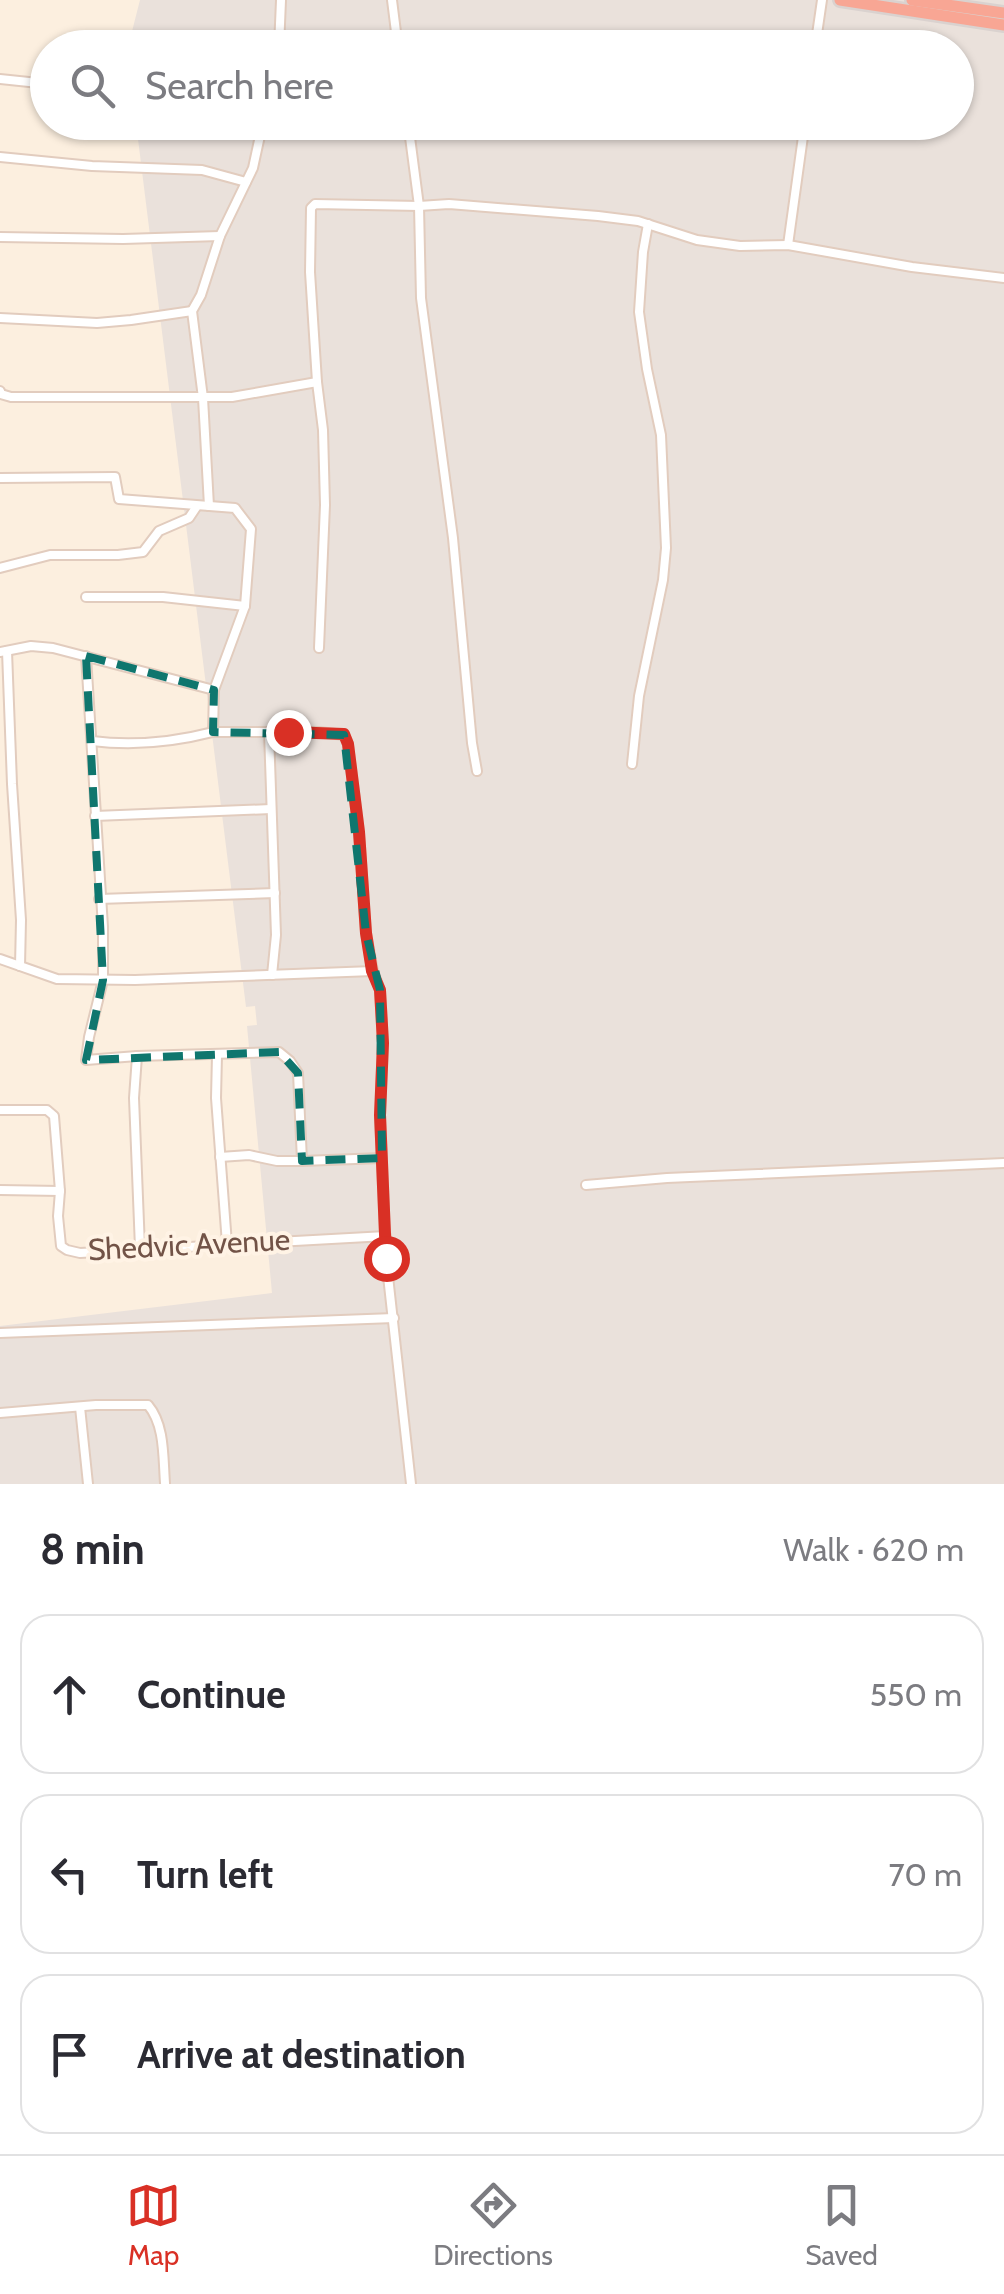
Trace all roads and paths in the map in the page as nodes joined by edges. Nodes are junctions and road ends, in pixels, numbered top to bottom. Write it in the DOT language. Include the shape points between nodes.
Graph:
graph roads {
  1 [pos="282,0"];
  2 [pos="392,0"];
  3 [pos="822,0"];
  4 [pos="840,0"];
  5 [pos="912,0"];
  6 [pos="999,9"];
  7 [pos="1004,24"];
  8 [pos="281,30"];
  9 [pos="396,30"];
  10 [pos="818,30"];
  11 [pos="0,78"];
  12 [pos="30,82"];
  13 [pos="259,140"];
  14 [pos="410,140"];
  15 [pos="803,140"];
  16 [pos="0,157"];
  17 [pos="246,182"];
  18 [pos="419,206"];
  19 [pos="648,224"];
  20 [pos="220,236"];
  21 [pos="0,237"];
  22 [pos="788,245"];
  23 [pos="1004,278"];
  24 [pos="192,311"];
  25 [pos="0,318"];
  26 [pos="317,382"];
  27 [pos="0,390"];
  28 [pos="203,398"];
  29 [pos="0,478"];
  30 [pos="197,506"];
  31 [pos="209,506"];
  32 [pos="0,568"];
  33 [pos="86,596"];
  34 [pos="244,606"];
  35 [pos="319,648"];
  36 [pos="4,652"];
  37 [pos="86,656"];
  38 [pos="214,690"];
  39 [pos="213,732"];
  40 [pos="269,732"];
  41 [pos="92,742"];
  42 [pos="632,764"];
  43 [pos="478,771"];
  44 [pos="271,809"];
  45 [pos="95,816"];
  46 [pos="275,893"];
  47 [pos="99,898"];
  48 [pos="0,959"];
  49 [pos="20,966"];
  50 [pos="372,971"];
  51 [pos="272,975"];
  52 [pos="103,980"];
  53 [pos="218,1055"];
  54 [pos="136,1056"];
  55 [pos="0,1110"];
  56 [pos="220,1157"];
  57 [pos="382,1158"];
  58 [pos="302,1161"];
  59 [pos="1004,1163"];
  60 [pos="586,1185"];
  61 [pos="0,1190"];
  62 [pos="60,1191"];
  63 [pos="386,1236"];
  64 [pos="226,1244"];
  65 [pos="140,1248"];
  66 [pos="394,1318"];
  67 [pos="0,1334"];
  68 [pos="80,1407"];
  69 [pos="0,1413"];
  70 [pos="165,1482"];
  71 [pos="88,1484"];
  72 [pos="411,1484"];
  1 -- 8 [label="street"];
  2 -- 9 [label="street"];
  3 -- 10 [label="street"];
  4 -- 7 [label="highway"];
  5 -- 6 [label="highway"];
  11 -- 12 [label="street"];
  13 -- 17 [label="street"];
  14 -- 18 [label="street"];
  15 -- 22 [label="street"];
  16 -- 17 [label="street" via="202,170"];
  17 -- 20 [label="street"];
  18 -- 19 [label="street" via="503,207"];
  18 -- 26 [label="street" via="311,208"];
  18 -- 43 [label="street" via="422,298"];
  19 -- 22 [label="street" via="697,240"];
  19 -- 42 [label="street" via="639,312 661,435 666,548"];
  20 -- 21 [label="street"];
  20 -- 24 [label="street"];
  22 -- 23 [label="street"];
  24 -- 25 [label="street" via="96,322"];
  24 -- 28 [label="street"];
  26 -- 28 [label="street"];
  26 -- 35 [label="street" via="325,505"];
  27 -- 28 [label="street" via="11,398"];
  28 -- 31 [label="street"];
  29 -- 30 [label="street" via="115,477 120,500"];
  30 -- 31 [label="street"];
  30 -- 32 [label="street" via="189,518 159,531 143,552 50,555"];
  31 -- 34 [label="street" via="235,508 251,529"];
  33 -- 34 [label="street"];
  34 -- 38 [label="street"];
  36 -- 37 [label="street" via="31,646"];
  36 -- 49 [label="street"];
  37 -- 38 [label="street"];
  37 -- 41 [label="street"];
  38 -- 39 [label="street"];
  39 -- 40 [label="street"];
  39 -- 41 [label="street"];
  40 -- 44 [label="street"];
  40 -- 50 [label="street" via="344,734"];
  41 -- 45 [label="street"];
  44 -- 45 [label="street"];
  44 -- 46 [label="street"];
  45 -- 47 [label="street"];
  46 -- 47 [label="street"];
  46 -- 51 [label="street"];
  47 -- 52 [label="street"];
  48 -- 49 [label="street"];
  49 -- 52 [label="street" via="57,979"];
  50 -- 51 [label="street"];
  50 -- 57 [label="street" via="380,990 383,1043"];
  51 -- 52 [label="street"];
  52 -- 54 [label="street" via="86,1060"];
  53 -- 54 [label="street"];
  53 -- 56 [label="street"];
  53 -- 58 [label="street" via="279,1052 290,1061 298,1073"];
  54 -- 65 [label="street"];
  55 -- 62 [label="street, Shedvic Avenue" via="47,1110 54,1116"];
  56 -- 58 [label="street"];
  56 -- 64 [label="street"];
  57 -- 58 [label="street"];
  57 -- 63 [label="street"];
  59 -- 60 [label="street"];
  61 -- 62 [label="street"];
  62 -- 65 [label="street, Shedvic Avenue" via="61,1246 80,1252"];
  63 -- 64 [label="street, Shedvic Avenue"];
  63 -- 66 [label="street"];
  64 -- 65 [label="street, Shedvic Avenue"];
  66 -- 67 [label="street"];
  66 -- 72 [label="street"];
  68 -- 69 [label="street"];
  68 -- 70 [label="street" via="148,1404 160,1428"];
  68 -- 71 [label="street"];
}
